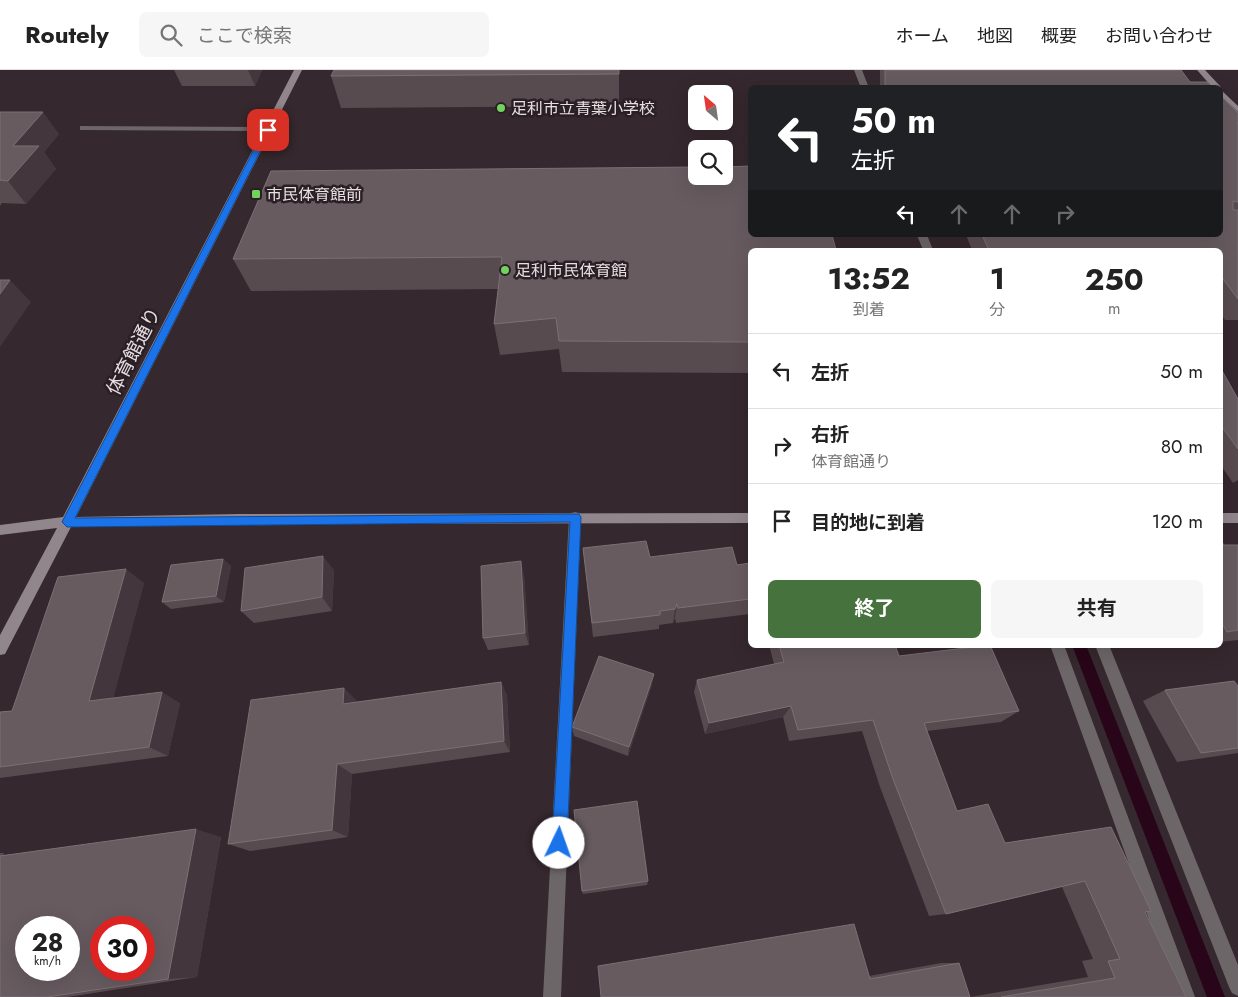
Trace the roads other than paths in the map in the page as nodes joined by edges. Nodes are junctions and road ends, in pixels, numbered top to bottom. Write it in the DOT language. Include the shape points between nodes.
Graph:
graph roads {
  1 [pos="298,70"];
  2 [pos="858,70"];
  3 [pos="1201,70"];
  4 [pos="863,85"];
  5 [pos="1214,85"];
  6 [pos="1223,94"];
  7 [pos="1238,110"];
  8 [pos="82,128"];
  9 [pos="268,130"];
  10 [pos="575,517"];
  11 [pos="748,518"];
  12 [pos="1223,518"];
  13 [pos="1238,518"];
  14 [pos="67,522"];
  15 [pos="0,530"];
  16 [pos="1058,648"];
  17 [pos="1103,648"];
  18 [pos="0,649"];
  19 [pos="1238,987"];
  20 [pos="552,997"];
  21 [pos="1186,997"];
  1 -- 9 [label="street, 体育館通り"];
  2 -- 4 [label="street"];
  3 -- 5 [label="street"];
  6 -- 7 [label="street"];
  8 -- 9 [label="street"];
  9 -- 14 [label="street, 体育館通り"];
  10 -- 11 [label="street"];
  10 -- 14 [label="street"];
  10 -- 20 [label="street"];
  12 -- 13 [label="street"];
  14 -- 15 [label="street"];
  14 -- 18 [label="street, 体育館通り"];
  16 -- 21 [label="street"];
  17 -- 19 [label="street"];
}
